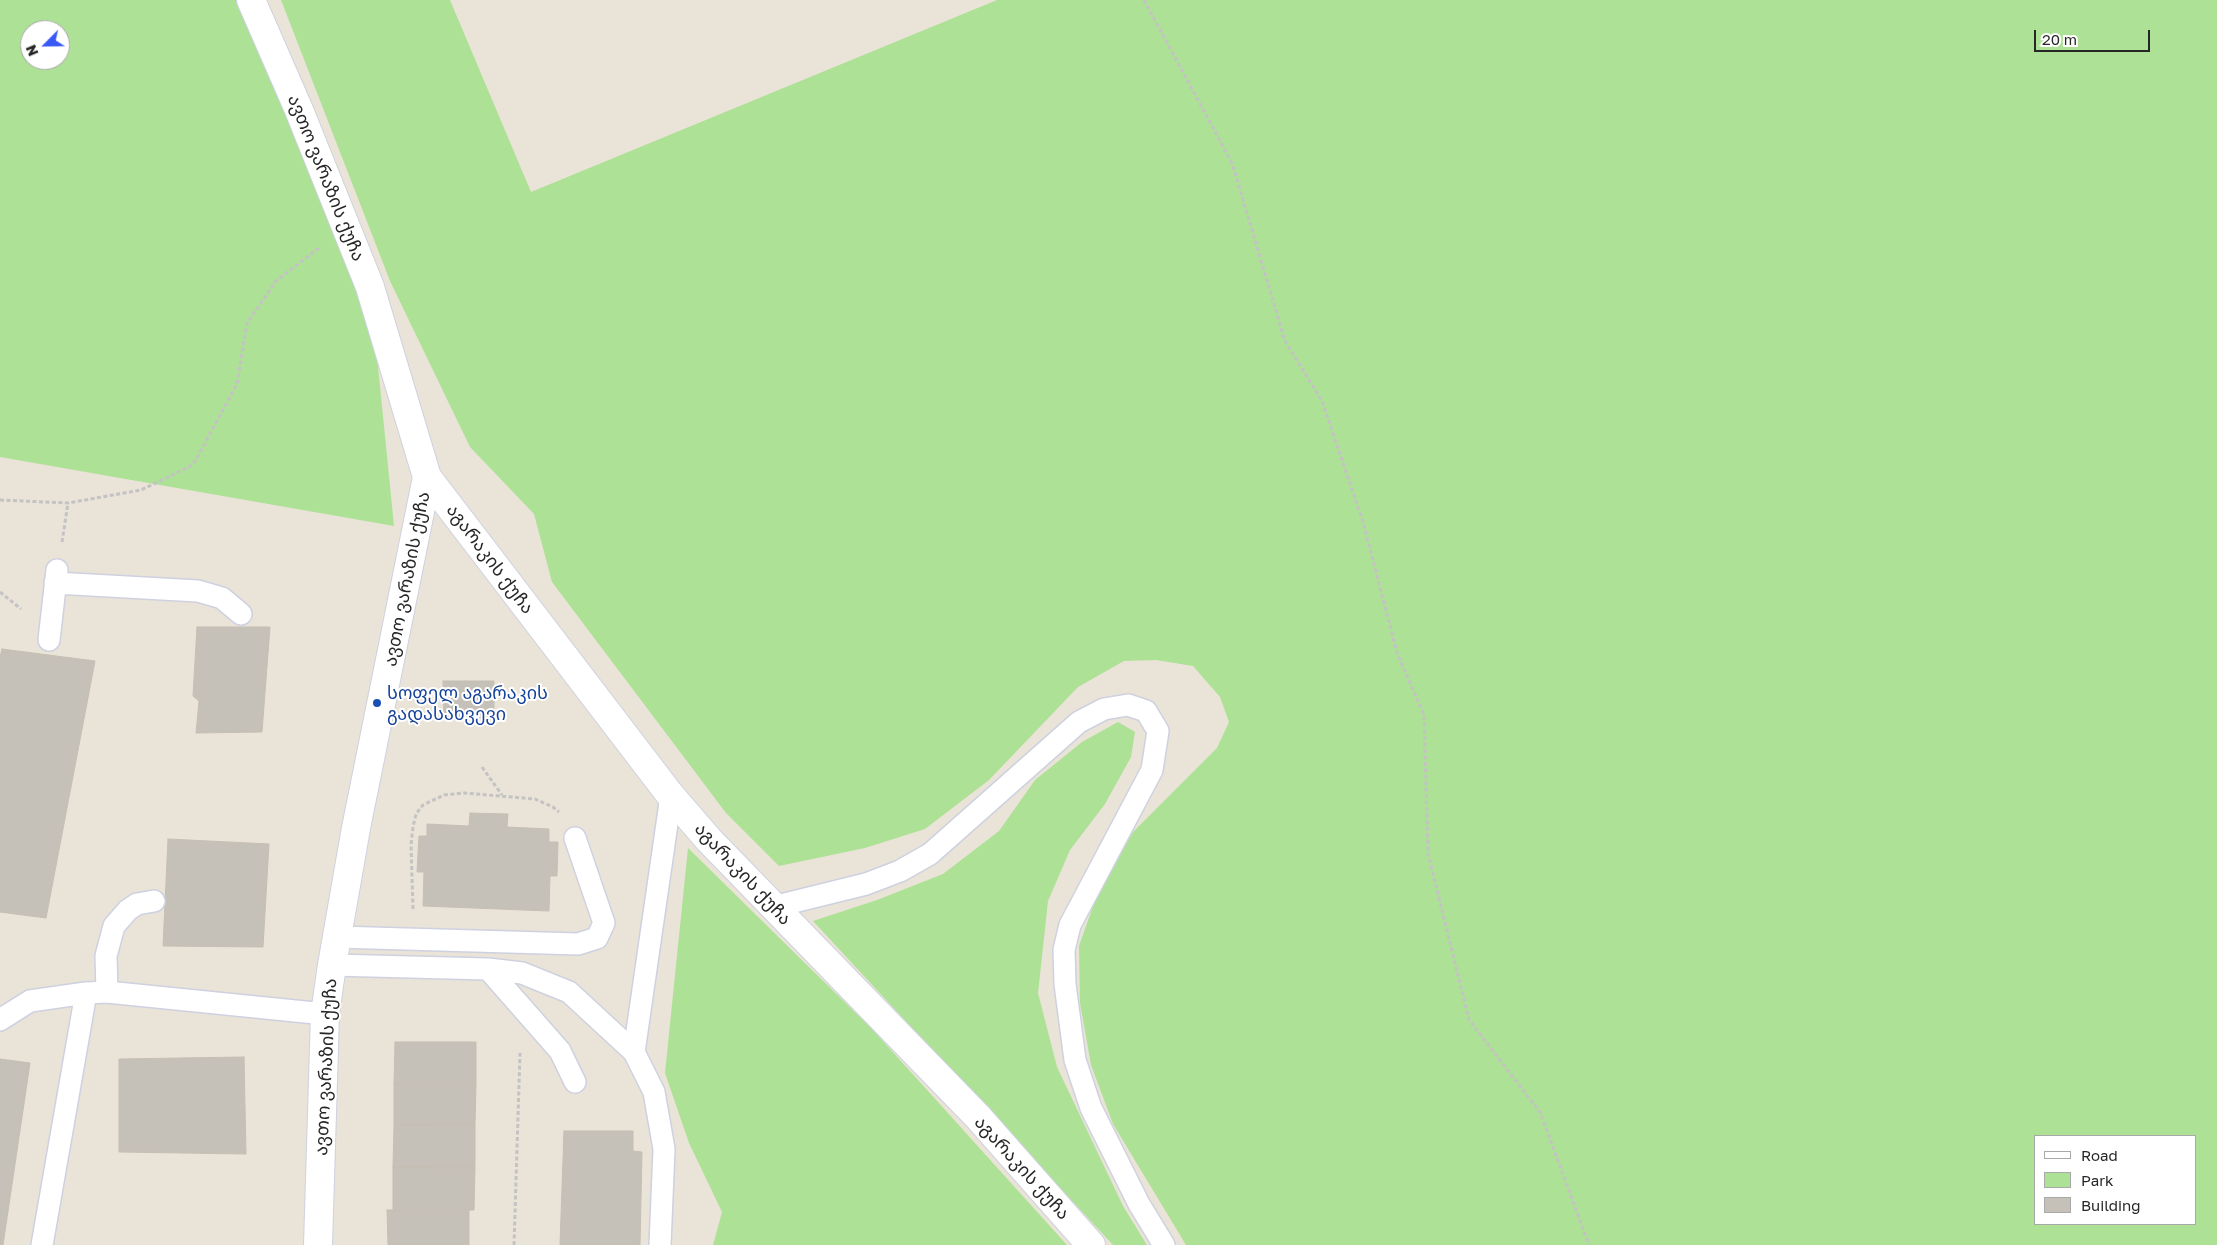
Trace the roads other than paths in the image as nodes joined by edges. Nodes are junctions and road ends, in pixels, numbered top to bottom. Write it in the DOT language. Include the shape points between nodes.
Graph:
graph roads {
  1 [pos="251,0"];
  2 [pos="428,477"];
  3 [pos="241,614"];
  4 [pos="48,640"];
  5 [pos="671,796"];
  6 [pos="575,838"];
  7 [pos="154,901"];
  8 [pos="773,907"];
  9 [pos="337,937"];
  10 [pos="332,964"];
  11 [pos="488,969"];
  12 [pos="96,992"];
  13 [pos="325,1014"];
  14 [pos="0,1020"];
  15 [pos="634,1052"];
  16 [pos="575,1082"];
  17 [pos="42,1245"];
  18 [pos="318,1245"];
  19 [pos="660,1245"];
  20 [pos="1090,1245"];
  21 [pos="1164,1245"];
  1 -- 2 [label="street, ავთო ვარაზის ქუჩა" via="370,287"];
  2 -- 5 [label="street, აგარაკის ქუჩა"];
  2 -- 9 [label="street, ავთო ვარაზის ქუჩა" via="356,828"];
  3 -- 4 [label="lane" via="222,598 198,591 56,576"];
  5 -- 8 [label="street, აგარაკის ქუჩა"];
  5 -- 15 [label="lane"];
  6 -- 9 [label="lane" via="604,924 597,938 578,944"];
  7 -- 12 [label="lane" via="137,904 114,926"];
  8 -- 20 [label="street, აგარაკის ქუჩა" via="978,1117"];
  8 -- 21 [label="lane" via="866,884 900,871 930,854 1079,722 1104,709 1128,705 1146,711 1158,731 1152,770 1070,925 1064,950 1064,984 1075,1060 1091,1108 1139,1204"];
  9 -- 10 [label="street, ავთო ვარაზის ქუჩა"];
  10 -- 11 [label="lane"];
  10 -- 13 [label="street, ავთო ვარაზის ქუჩა"];
  11 -- 15 [label="lane" via="522,973 569,992"];
  11 -- 16 [label="lane" via="560,1050"];
  12 -- 13 [label="lane"];
  12 -- 14 [label="lane" via="30,1001"];
  12 -- 17 [label="lane"];
  13 -- 18 [label="street, ავთო ვარაზის ქუჩა"];
  15 -- 19 [label="lane" via="654,1092 664,1149"];
}
